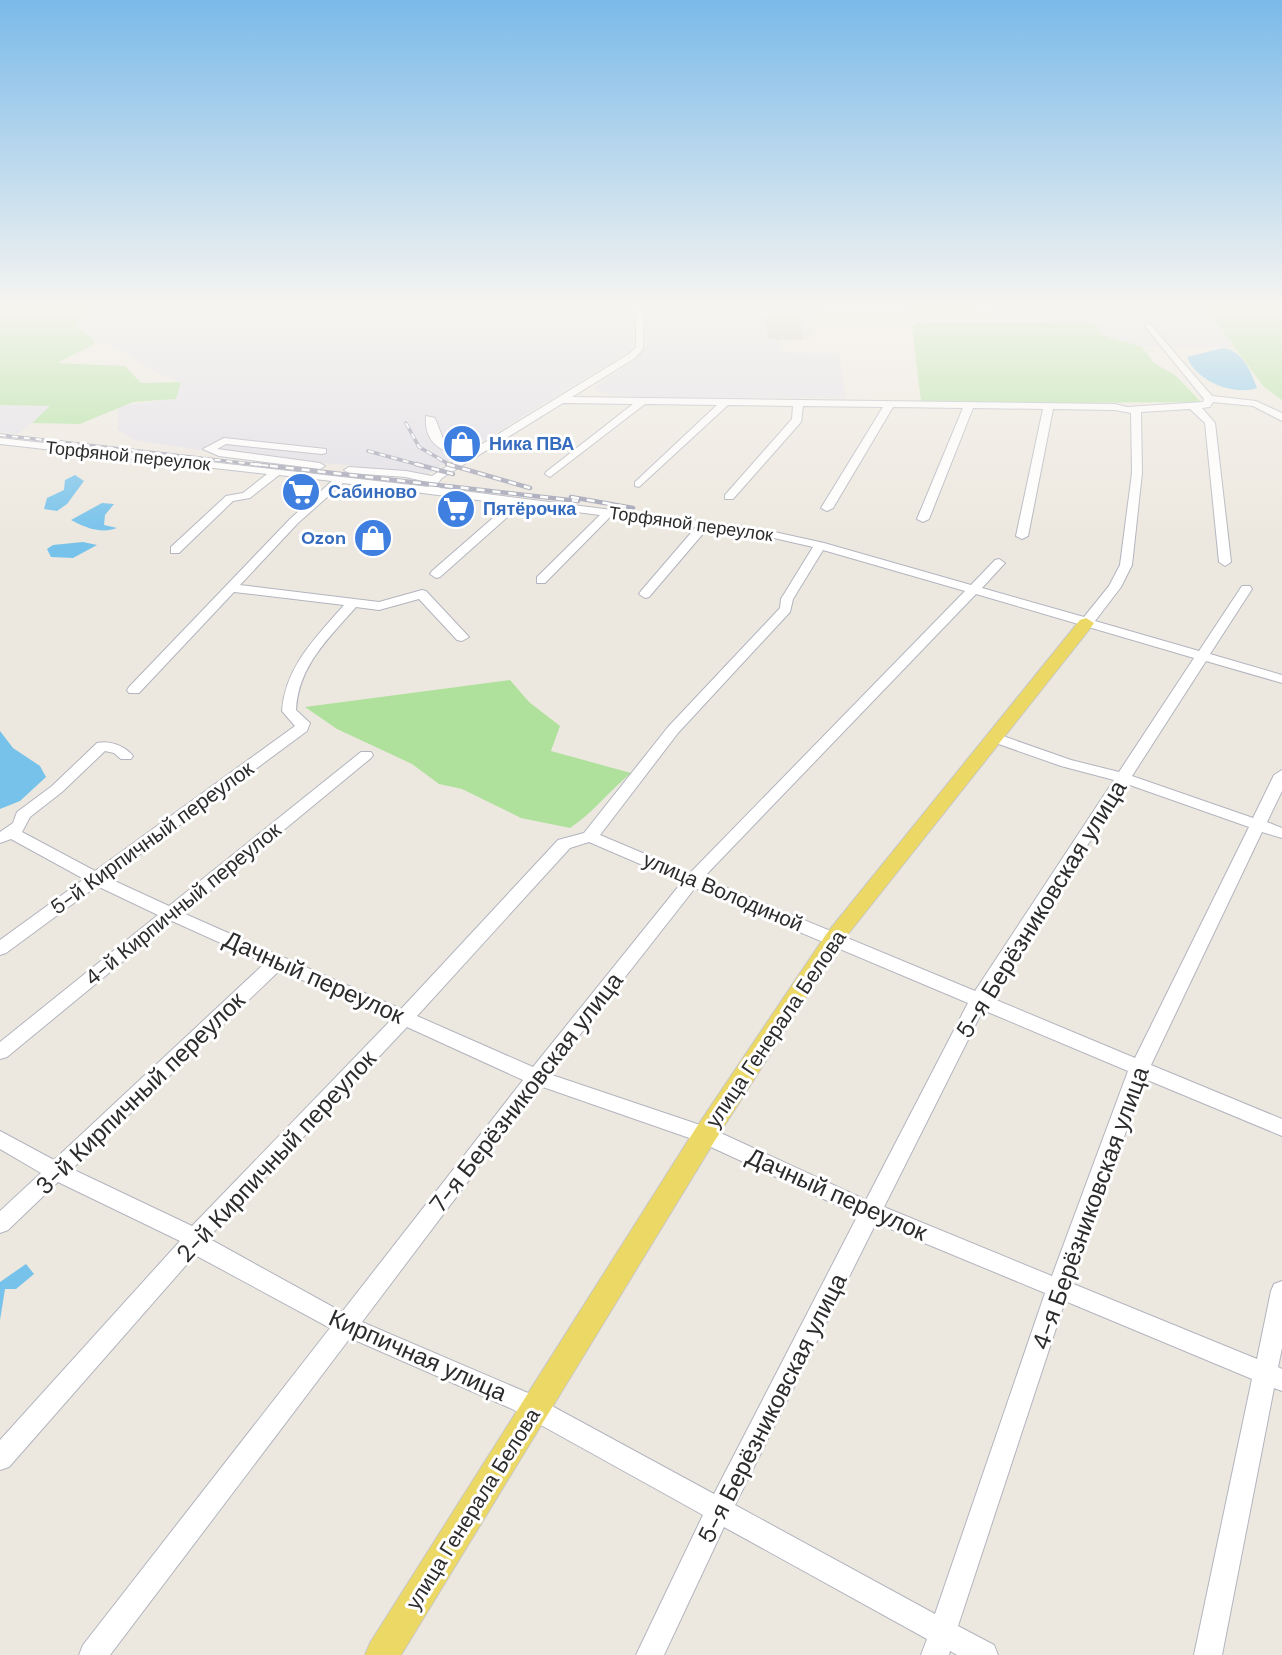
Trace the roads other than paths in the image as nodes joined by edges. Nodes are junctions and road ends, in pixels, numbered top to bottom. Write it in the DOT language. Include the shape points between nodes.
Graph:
graph roads {
  1 [pos="590,383"];
  2 [pos="1196,383"];
  3 [pos="581,389"];
  4 [pos="1209,399"];
  5 [pos="564,400"];
  6 [pos="644,400"];
  7 [pos="727,401"];
  8 [pos="798,402"];
  9 [pos="889,405"];
  10 [pos="969,405"];
  11 [pos="1049,407"];
  12 [pos="1194,407"];
  13 [pos="1136,409"];
  14 [pos="430,418"];
  15 [pos="1282,418"];
  16 [pos="0,441"];
  17 [pos="322,451"];
  18 [pos="470,456"];
  19 [pos="276,472"];
  20 [pos="550,474"];
  21 [pos="341,479"];
  22 [pos="639,484"];
  23 [pos="437,485"];
  24 [pos="729,496"];
  25 [pos="519,501"];
  26 [pos="827,508"];
  27 [pos="609,512"];
  28 [pos="923,519"];
  29 [pos="705,524"];
  30 [pos="1022,536"];
  31 [pos="820,545"];
  32 [pos="175,551"];
  33 [pos="1225,562"];
  34 [pos="999,563"];
  35 [pos="436,574"];
  36 [pos="541,580"];
  37 [pos="232,588"];
  38 [pos="1246,589"];
  39 [pos="974,590"];
  40 [pos="645,594"];
  41 [pos="352,604"];
  42 [pos="1086,623"];
  43 [pos="462,637"];
  44 [pos="1201,656"];
  45 [pos="1282,679"];
  46 [pos="134,690"];
  47 [pos="995,737"];
  48 [pos="366,755"];
  49 [pos="126,756"];
  50 [pos="1282,775"];
  51 [pos="1123,778"];
  52 [pos="1258,825"];
  53 [pos="1282,833"];
  54 [pos="6,836"];
  55 [pos="590,837"];
  56 [pos="694,879"];
  57 [pos="98,880"];
  58 [pos="171,914"];
  59 [pos="834,938"];
  60 [pos="0,949"];
  61 [pos="279,961"];
  62 [pos="979,999"];
  63 [pos="405,1017"];
  64 [pos="0,1052"];
  65 [pos="1139,1069"];
  66 [pos="536,1077"];
  67 [pos="1282,1128"];
  68 [pos="705,1135"];
  69 [pos="0,1139"];
  70 [pos="57,1172"];
  71 [pos="872,1212"];
  72 [pos="0,1224"];
  73 [pos="195,1238"];
  74 [pos="1058,1289"];
  75 [pos="1282,1290"];
  76 [pos="345,1325"];
  77 [pos="1273,1377"];
  78 [pos="536,1409"];
  79 [pos="0,1458"];
  80 [pos="719,1510"];
  81 [pos="939,1643"];
  82 [pos="93,1655"];
  83 [pos="382,1655"];
  84 [pos="650,1655"];
  85 [pos="984,1655"];
  86 [pos="1208,1655"];
  1 -- 3 [label="street"];
  2 -- 4 [label="street"];
  3 -- 5 [label="street"];
  3 -- 6 [label="street"];
  4 -- 12 [label="street" via="1207,405"];
  4 -- 15 [label="street" via="1246,401"];
  5 -- 6 [label="street"];
  5 -- 18 [label="street"];
  6 -- 7 [label="street"];
  6 -- 20 [label="street"];
  7 -- 8 [label="street"];
  7 -- 22 [label="street"];
  8 -- 9 [label="street"];
  8 -- 24 [label="street" via="797,420"];
  9 -- 10 [label="street"];
  9 -- 26 [label="street"];
  10 -- 11 [label="street"];
  10 -- 28 [label="street"];
  11 -- 13 [label="street"];
  11 -- 30 [label="street"];
  12 -- 13 [label="street"];
  12 -- 33 [label="street" via="1210,423"];
  13 -- 42 [label="street, улица Генерала Белова" via="1137,473 1126,565"];
  14 -- 18 [label="street" via="441,449"];
  16 -- 19 [label="street, Торфяной переулок"];
  17 -- 23 [label="street" via="224,441 208,449 406,474"];
  18 -- 23 [label="street"];
  19 -- 21 [label="street, Торфяной переулок"];
  19 -- 32 [label="street" via="246,496 230,498 221,505"];
  21 -- 23 [label="street, Торфяной переулок"];
  21 -- 37 [label="street" via="294,521"];
  23 -- 25 [label="street, Торфяной переулок"];
  25 -- 27 [label="street, Торфяной переулок"];
  25 -- 35 [label="street"];
  27 -- 29 [label="street, Торфяной переулок"];
  27 -- 36 [label="street"];
  29 -- 31 [label="street, Торфяной переулок"];
  29 -- 40 [label="street"];
  31 -- 39 [label="street, Торфяной переулок"];
  31 -- 55 [label="street" via="787,599 786,609 673,730"];
  34 -- 39 [label="street, 7-я Берёзниковская улица"];
  37 -- 41 [label="street"];
  37 -- 46 [label="street"];
  38 -- 44 [label="street, 5-я Берёзниковская улица"];
  39 -- 42 [label="street, Торфяной переулок"];
  39 -- 56 [label="street, 7-я Берёзниковская улица"];
  41 -- 43 [label="street" via="379,606 422,594"];
  41 -- 57 [label="street, 5-й Кирпичный переулок" via="292,681 289,710 304,726"];
  42 -- 44 [label="street, Торфяной переулок"];
  42 -- 47 [label="main road, улица Генерала Белова"];
  44 -- 45 [label="street, Торфяной переулок"];
  44 -- 51 [label="street, 5-я Берёзниковская улица"];
  47 -- 51 [label="street"];
  47 -- 59 [label="main road, улица Генерала Белова"];
  48 -- 58 [label="street, 4-й Кирпичный переулок"];
  49 -- 54 [label="street" via="102,746 23,815 20,825"];
  50 -- 52 [label="street, 4-я Берёзниковская улица"];
  51 -- 52 [label="street"];
  51 -- 62 [label="street, 5-я Берёзниковская улица"];
  52 -- 53 [label="street"];
  52 -- 65 [label="street, 4-я Берёзниковская улица"];
  54 -- 57 [label="street, Дачный переулок"];
  55 -- 56 [label="street, улица Володиной"];
  55 -- 63 [label="street, 2-й Кирпичный переулок" via="564,844"];
  56 -- 59 [label="street, улица Володиной"];
  56 -- 66 [label="street, 7-я Берёзниковская улица"];
  57 -- 58 [label="street, Дачный переулок"];
  57 -- 60 [label="street, 5-й Кирпичный переулок"];
  58 -- 61 [label="street, Дачный переулок"];
  58 -- 64 [label="street, 4-й Кирпичный переулок"];
  59 -- 62 [label="street, улица Володиной"];
  59 -- 68 [label="main road, улица Генерала Белова"];
  61 -- 63 [label="street, Дачный переулок"];
  61 -- 70 [label="street, 3-й Кирпичный переулок"];
  62 -- 65 [label="street, улица Володиной"];
  62 -- 71 [label="street, 5-я Берёзниковская улица"];
  63 -- 66 [label="street, Дачный переулок"];
  63 -- 73 [label="street, 2-й Кирпичный переулок"];
  65 -- 67 [label="street, улица Володиной"];
  65 -- 74 [label="street, 4-я Берёзниковская улица"];
  66 -- 68 [label="street, Дачный переулок"];
  66 -- 76 [label="street, 7-я Берёзниковская улица"];
  68 -- 71 [label="street, Дачный переулок"];
  68 -- 78 [label="main road, улица Генерала Белова"];
  69 -- 70 [label="street, Кирпичная улица"];
  70 -- 72 [label="street, 3-й Кирпичный переулок"];
  70 -- 73 [label="street, Кирпичная улица"];
  71 -- 74 [label="street, Дачный переулок"];
  71 -- 80 [label="street, 5-я Берёзниковская улица"];
  73 -- 76 [label="street, Кирпичная улица" via="203,1248"];
  73 -- 79 [label="street, 2-й Кирпичный переулок"];
  74 -- 77 [label="street, Дачный переулок"];
  74 -- 81 [label="street, 4-я Берёзниковская улица"];
  75 -- 77 [label="street"];
  76 -- 78 [label="street, Кирпичная улица"];
  76 -- 82 [label="street, 7-я Берёзниковская улица"];
  77 -- 86 [label="street"];
  78 -- 80 [label="street, Кирпичная улица"];
  78 -- 83 [label="main road, улица Генерала Белова"];
  80 -- 81 [label="street, Кирпичная улица"];
  80 -- 84 [label="street, 5-я Берёзниковская улица"];
  81 -- 85 [label="street, Кирпичная улица"];
}
